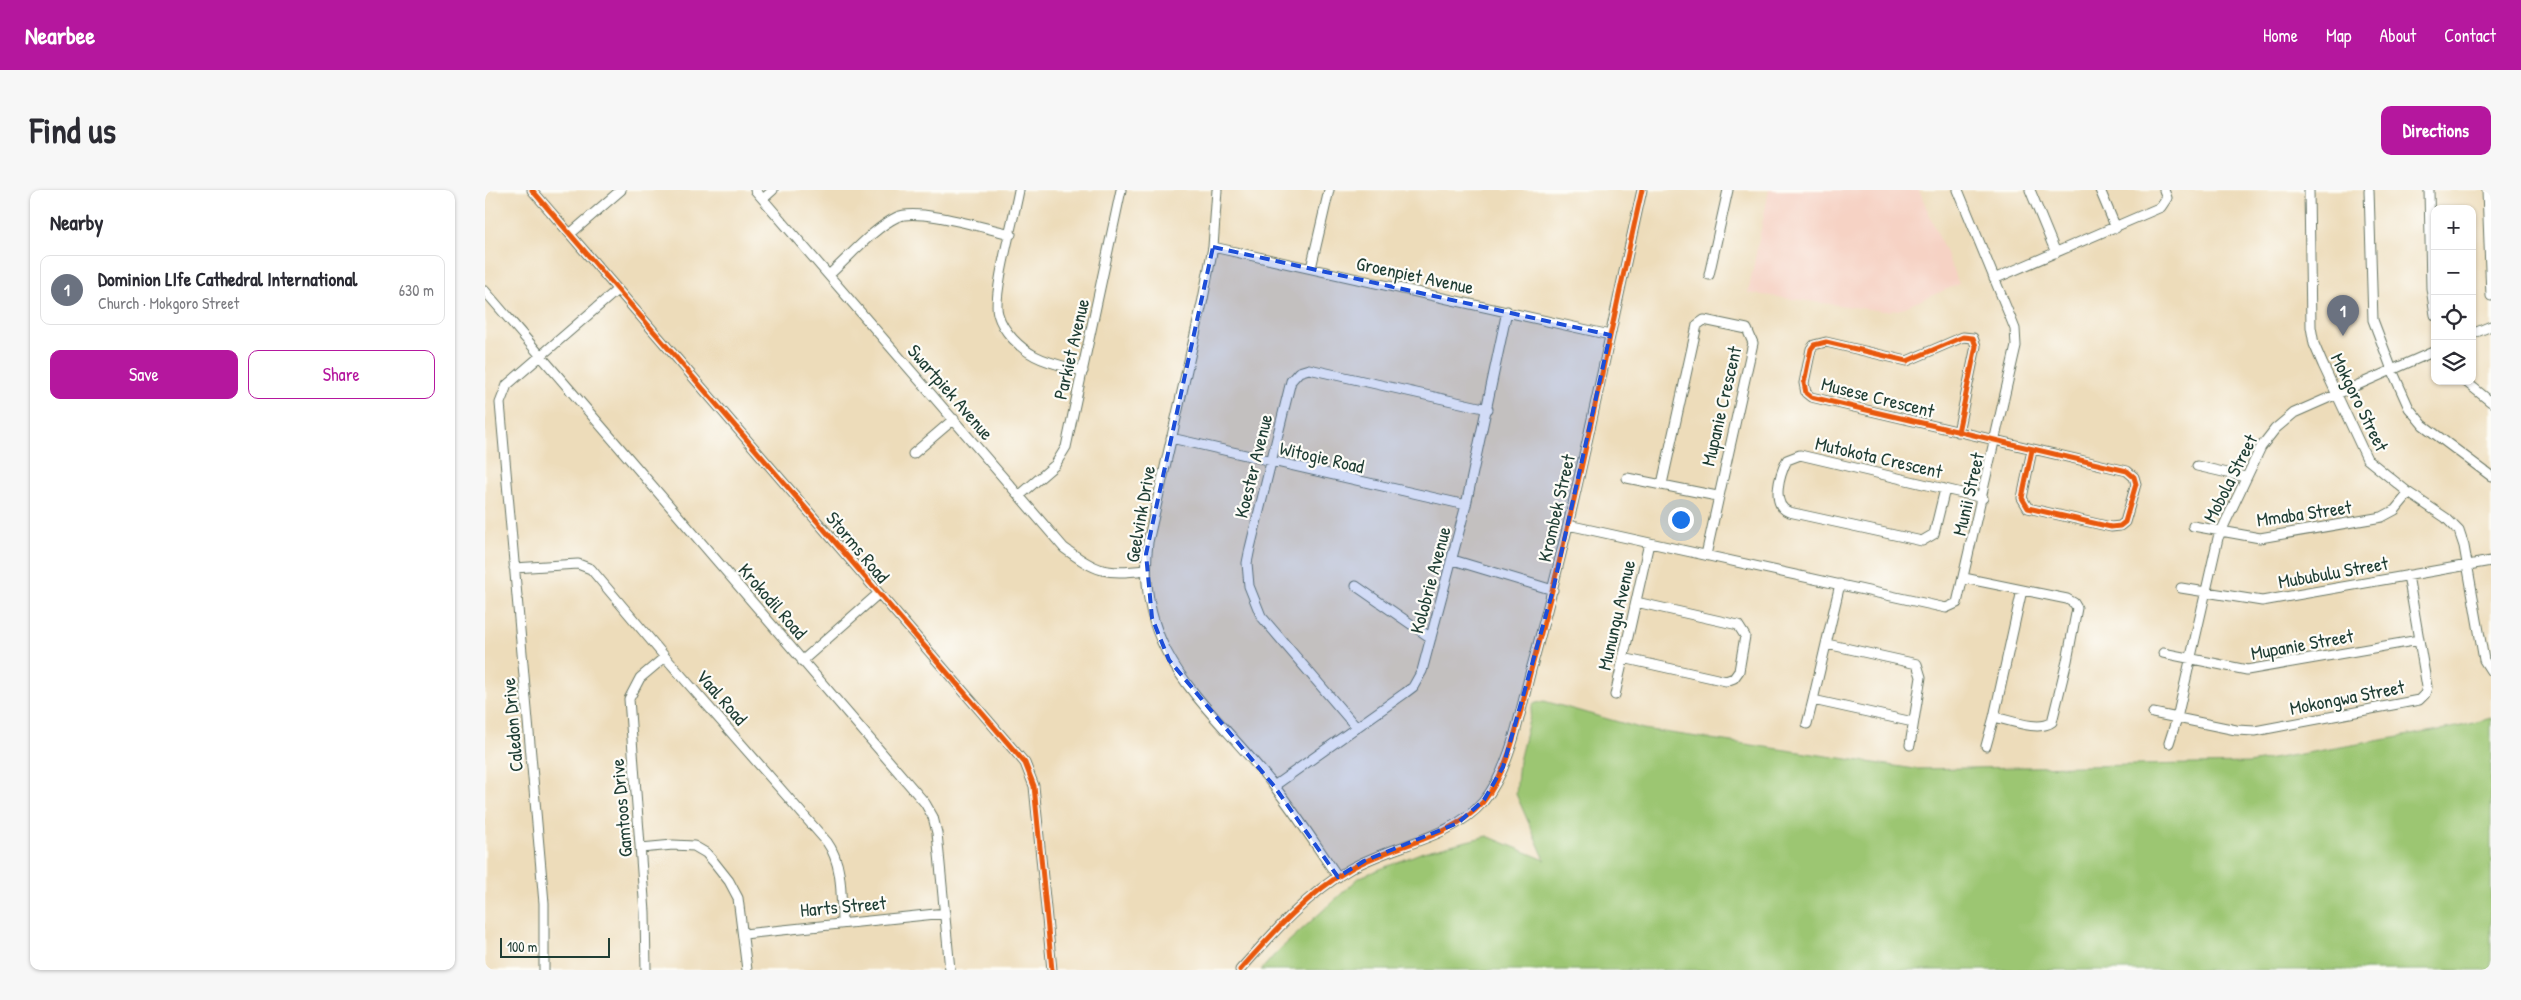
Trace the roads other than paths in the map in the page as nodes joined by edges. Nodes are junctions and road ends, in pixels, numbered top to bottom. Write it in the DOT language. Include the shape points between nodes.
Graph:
graph roads {
  1 [pos="532,190"];
  2 [pos="621,190"];
  3 [pos="755,190"];
  4 [pos="773,190"];
  5 [pos="1019,190"];
  6 [pos="1121,190"];
  7 [pos="1217,190"];
  8 [pos="1329,190"];
  9 [pos="1642,190"];
  10 [pos="1728,190"];
  11 [pos="1958,190"];
  12 [pos="2030,190"];
  13 [pos="2101,190"];
  14 [pos="2164,190"];
  15 [pos="2309,190"];
  16 [pos="2369,190"];
  17 [pos="2429,190"];
  18 [pos="2487,190"];
  19 [pos="763,199"];
  20 [pos="2116,228"];
  21 [pos="570,234"];
  22 [pos="1011,234"];
  23 [pos="1213,247"];
  24 [pos="2490,248"];
  25 [pos="2056,253"];
  26 [pos="1311,268"];
  27 [pos="829,275"];
  28 [pos="1709,275"];
  29 [pos="1994,279"];
  30 [pos="617,290"];
  31 [pos="485,291"];
  32 [pos="2432,295"];
  33 [pos="2491,296"];
  34 [pos="1507,311"];
  35 [pos="2491,326"];
  36 [pos="2476,332"];
  37 [pos="1610,335"];
  38 [pos="2431,353"];
  39 [pos="541,356"];
  40 [pos="2392,370"];
  41 [pos="1083,371"];
  42 [pos="2470,385"];
  43 [pos="2336,393"];
  44 [pos="2491,402"];
  45 [pos="1487,409"];
  46 [pos="954,419"];
  47 [pos="1958,432"];
  48 [pos="1171,438"];
  49 [pos="1996,441"];
  50 [pos="2032,450"];
  51 [pos="913,454"];
  52 [pos="1269,462"];
  53 [pos="2197,466"];
  54 [pos="2491,476"];
  55 [pos="2245,477"];
  56 [pos="1627,478"];
  57 [pos="1662,484"];
  58 [pos="1945,489"];
  59 [pos="2409,492"];
  60 [pos="1019,496"];
  61 [pos="1717,496"];
  62 [pos="1983,498"];
  63 [pos="1466,506"];
  64 [pos="1568,525"];
  65 [pos="2193,526"];
  66 [pos="2221,532"];
  67 [pos="1649,543"];
  68 [pos="1705,556"];
  69 [pos="1453,560"];
  70 [pos="2491,560"];
  71 [pos="2467,565"];
  72 [pos="515,568"];
  73 [pos="1145,570"];
  74 [pos="2408,576"];
  75 [pos="1964,578"];
  76 [pos="1840,584"];
  77 [pos="1356,586"];
  78 [pos="2181,588"];
  79 [pos="1553,590"];
  80 [pos="2022,590"];
  81 [pos="2205,591"];
  82 [pos="878,594"];
  83 [pos="1636,602"];
  84 [pos="1431,638"];
  85 [pos="2419,640"];
  86 [pos="1827,644"];
  87 [pos="2163,653"];
  88 [pos="665,657"];
  89 [pos="1623,658"];
  90 [pos="2190,659"];
  91 [pos="802,661"];
  92 [pos="2491,671"];
  93 [pos="1615,694"];
  94 [pos="1818,701"];
  95 [pos="2153,713"];
  96 [pos="1994,717"];
  97 [pos="2177,718"];
  98 [pos="1913,722"];
  99 [pos="1807,724"];
  100 [pos="1356,727"];
  101 [pos="2169,743"];
  102 [pos="1910,745"];
  103 [pos="1985,746"];
  104 [pos="1274,786"];
  105 [pos="641,848"];
  106 [pos="1338,877"];
  107 [pos="945,913"];
  108 [pos="842,922"];
  109 [pos="744,934"];
  110 [pos="544,970"];
  111 [pos="646,970"];
  112 [pos="747,970"];
  113 [pos="950,970"];
  114 [pos="1052,970"];
  115 [pos="1240,970"];
  1 -- 21 [label="street, Storms Road"];
  2 -- 21 [label="street"];
  3 -- 19 [label="street, Swartpiek Avenue"];
  4 -- 19 [label="street"];
  5 -- 22 [label="street"];
  6 -- 41 [label="street, Parkiet Avenue"];
  7 -- 23 [label="street, Geelvink Drive"];
  8 -- 26 [label="street"];
  9 -- 37 [label="street, Krombek Street"];
  10 -- 28 [label="street"];
  11 -- 29 [label="street, Munii Street"];
  12 -- 25 [label="street"];
  13 -- 20 [label="street"];
  14 -- 20 [label="street" via="2167,198 2164,205"];
  15 -- 43 [label="street, Mokgoro Street" via="2313,336"];
  16 -- 40 [label="street" via="2373,320"];
  17 -- 32 [label="street"];
  18 -- 24 [label="street"];
  19 -- 27 [label="street, Swartpiek Avenue"];
  20 -- 25 [label="street"];
  21 -- 30 [label="street, Storms Road"];
  22 -- 27 [label="street" via="922,214 902,215 878,231"];
  22 -- 41 [label="street" via="996,303 1002,325 1014,340 1036,357"];
  23 -- 26 [label="street, Groenpiet Avenue"];
  23 -- 48 [label="street, Geelvink Drive"];
  24 -- 33 [label="street"];
  25 -- 29 [label="street"];
  26 -- 34 [label="street, Groenpiet Avenue"];
  27 -- 46 [label="street, Swartpiek Avenue"];
  29 -- 49 [label="street, Munii Street" via="2017,337"];
  30 -- 39 [label="street, Caledon Drive"];
  30 -- 82 [label="street, Storms Road"];
  31 -- 39 [label="street, Krokodil Road"];
  34 -- 37 [label="street, Groenpiet Avenue"];
  34 -- 45 [label="street, Kolobrie Avenue"];
  35 -- 36 [label="street"];
  37 -- 64 [label="street, Krombek Street"];
  38 -- 40 [label="street, Mobola Street"];
  39 -- 72 [label="street, Caledon Drive" via="507,385 500,403"];
  39 -- 91 [label="street, Krokodil Road"];
  40 -- 43 [label="street, Mobola Street"];
  40 -- 54 [label="street" via="2409,408 2423,425"];
  41 -- 60 [label="street, Parkiet Avenue" via="1063,453 1055,465"];
  42 -- 44 [label="street"];
  43 -- 55 [label="street, Mobola Street" via="2294,413 2275,429"];
  43 -- 59 [label="street, Mokgoro Street" via="2367,458"];
  45 -- 52 [label="street, Koester Avenue" via="1305,369 1291,381"];
  45 -- 63 [label="street, Kolobrie Avenue"];
  46 -- 51 [label="street"];
  46 -- 60 [label="street, Swartpiek Avenue"];
  47 -- 47 [label="street, Musese Crescent" via="1808,395 1804,383 1811,349 1826,342 1907,361 1963,337 1973,338 1976,346"];
  47 -- 49 [label="street, Musese Crescent"];
  48 -- 52 [label="street, Witogie Road"];
  48 -- 73 [label="street, Geelvink Drive" via="1150,528"];
  49 -- 50 [label="street, Musese Crescent"];
  49 -- 62 [label="street, Munii Street"];
  50 -- 50 [label="street, Musese Crescent" via="2130,473 2136,484 2125,522 2111,527 2028,508 2022,498"];
  52 -- 63 [label="street, Witogie Road"];
  52 -- 100 [label="street, Koester Avenue" via="1247,563 1252,596 1268,625"];
  53 -- 55 [label="street"];
  55 -- 66 [label="street, Mobola Street"];
  56 -- 57 [label="street"];
  57 -- 61 [label="street"];
  57 -- 61 [label="street, Mupanie Crescent" via="1697,325 1704,320 1742,327 1750,333 1753,343"];
  58 -- 58 [label="street, Mutokota Crescent" via="1935,534 1922,542 1783,509 1778,496 1785,463 1797,455"];
  58 -- 62 [label="street, Mutokota Crescent"];
  59 -- 66 [label="street, Mmaba Street" via="2395,510 2382,517 2260,538"];
  59 -- 71 [label="street, Mokgoro Street" via="2453,525 2461,537"];
  60 -- 73 [label="street, Swartpiek Avenue" via="1065,548 1092,567 1115,573"];
  61 -- 68 [label="street, Mupanie Crescent"];
  62 -- 75 [label="street, Munii Street"];
  63 -- 69 [label="street, Kolobrie Avenue"];
  64 -- 67 [label="street, Munii Street"];
  64 -- 79 [label="street, Krombek Street"];
  65 -- 66 [label="street, Mmaba Street"];
  66 -- 81 [label="street, Mobola Street"];
  67 -- 68 [label="street, Munii Street"];
  67 -- 83 [label="street, Munungu Avenue"];
  68 -- 76 [label="street, Munii Street"];
  69 -- 79 [label="street"];
  69 -- 84 [label="street, Kolobrie Avenue"];
  70 -- 71 [label="street, Mububulu Street"];
  71 -- 74 [label="street, Mububulu Street"];
  71 -- 92 [label="street, Mokgoro Street" via="2484,660"];
  72 -- 88 [label="street, Vaal Road" via="588,566"];
  72 -- 110 [label="street, Caledon Drive" via="544,903"];
  73 -- 104 [label="street, Geelvink Drive" via="1152,618 1169,660"];
  74 -- 81 [label="street, Mububulu Street" via="2262,601"];
  74 -- 85 [label="street, Mokongwa Street"];
  75 -- 76 [label="street, Munii Street" via="1959,601 1946,608"];
  75 -- 80 [label="street"];
  76 -- 86 [label="street"];
  77 -- 84 [label="street"];
  78 -- 81 [label="street, Mububulu Street"];
  79 -- 106 [label="street, Krombek Street" via="1503,767 1484,800 1466,818 1441,832 1364,862"];
  80 -- 96 [label="street"];
  80 -- 96 [label="street" via="2067,599 2075,605 2077,615 2067,661 2050,724 2039,726"];
  81 -- 90 [label="street, Mobola Street"];
  82 -- 91 [label="street"];
  82 -- 114 [label="street, Storms Road" via="1029,770 1034,786"];
  83 -- 89 [label="street, Munungu Avenue"];
  83 -- 89 [label="street" via="1738,625 1745,636 1739,670 1734,678 1726,681"];
  84 -- 100 [label="street, Kolobrie Avenue" via="1422,671 1413,687"];
  85 -- 90 [label="street, Mupanie Street" via="2255,670 2239,670"];
  85 -- 97 [label="street, Mokongwa Street" via="2427,687 2423,697 2414,701 2255,731"];
  86 -- 94 [label="street"];
  86 -- 98 [label="street" via="1917,664 1921,677"];
  87 -- 90 [label="street"];
  88 -- 105 [label="street, Gamtoos Drive" via="640,678 629,699"];
  88 -- 108 [label="street, Vaal Road" via="832,849 839,880"];
  89 -- 93 [label="street, Munungu Avenue"];
  90 -- 97 [label="street, Mobola Street"];
  91 -- 107 [label="street, Krokodil Road" via="930,810 937,833"];
  94 -- 98 [label="street"];
  94 -- 99 [label="street"];
  95 -- 97 [label="street, Mokongwa Street"];
  96 -- 103 [label="street"];
  97 -- 101 [label="street, Mobola Street"];
  98 -- 102 [label="street"];
  100 -- 104 [label="street, Kolobrie Avenue"];
  104 -- 106 [label="street, Geelvink Drive"];
  105 -- 109 [label="street" via="686,845 705,853 735,890"];
  105 -- 111 [label="street, Gamtoos Drive"];
  106 -- 115 [label="street, Krombek Street" via="1287,920"];
  107 -- 108 [label="street, Harts Street"];
  107 -- 113 [label="street, Krokodil Road"];
  108 -- 109 [label="street, Harts Street"];
  109 -- 112 [label="street"];
}
